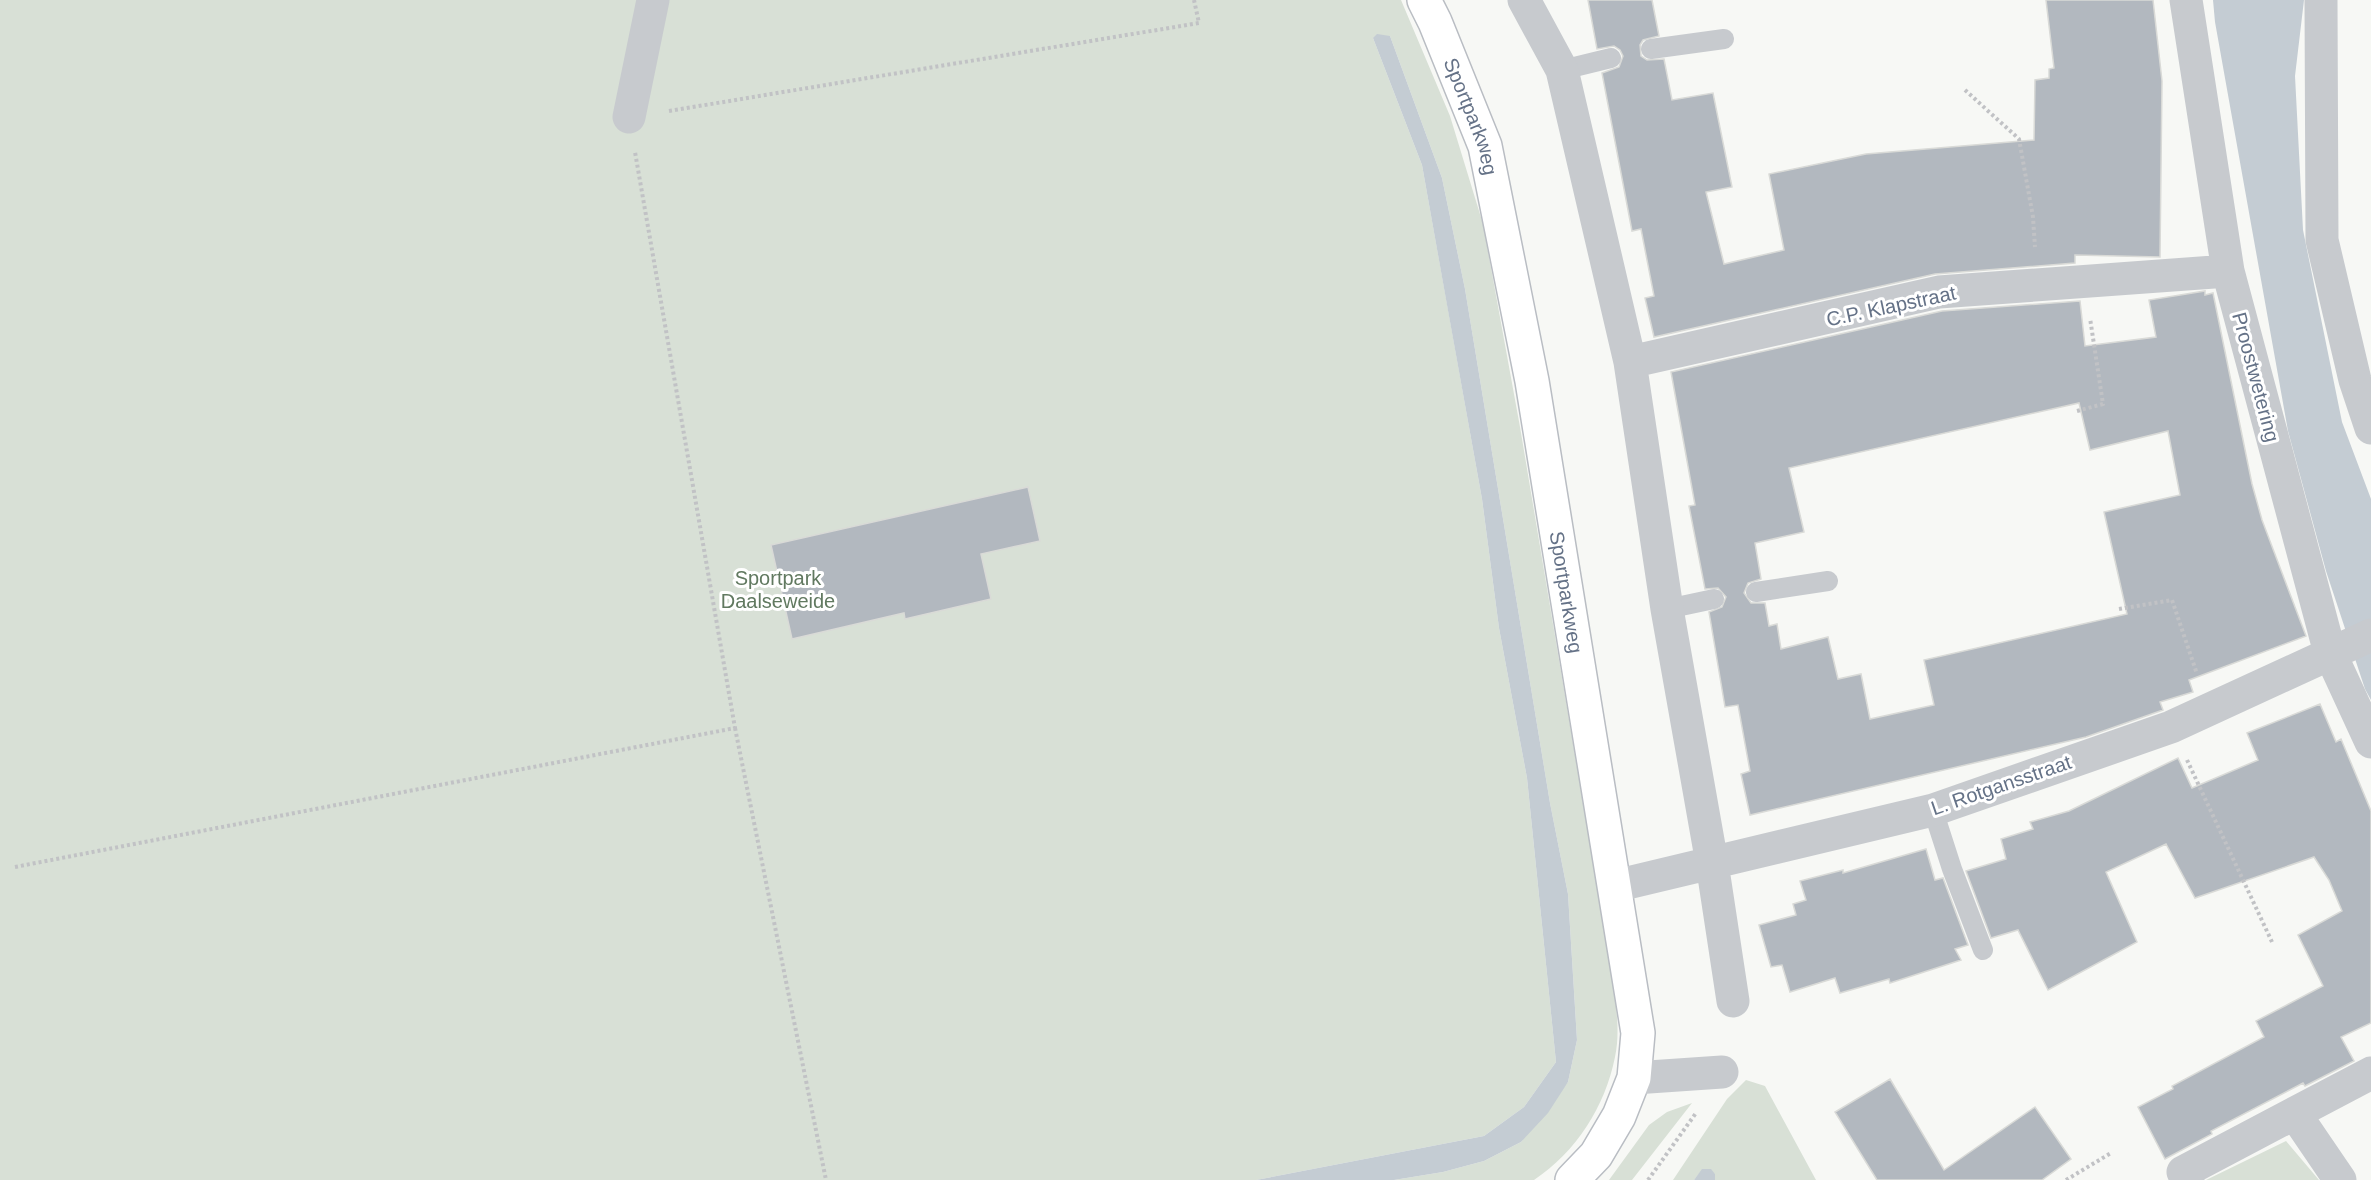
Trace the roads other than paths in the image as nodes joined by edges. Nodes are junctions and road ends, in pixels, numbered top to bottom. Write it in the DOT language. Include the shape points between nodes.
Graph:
graph roads {
  1 [pos="652,0"];
  2 [pos="1424,0"];
  3 [pos="1524,0"];
  4 [pos="2186,0"];
  5 [pos="2321,0"];
  6 [pos="1724,39"];
  7 [pos="1651,49"];
  8 [pos="1611,58"];
  9 [pos="1562,70"];
  10 [pos="629,117"];
  11 [pos="2228,271"];
  12 [pos="1630,362"];
  13 [pos="2371,428"];
  14 [pos="1828,581"];
  15 [pos="1756,591"];
  16 [pos="1714,599"];
  17 [pos="1667,609"];
  18 [pos="2348,645"];
  19 [pos="2371,742"];
  20 [pos="1933,810"];
  21 [pos="1712,863"];
  22 [pos="1615,885"];
  23 [pos="1983,950"];
  24 [pos="1734,1001"];
  25 [pos="1722,1072"];
  26 [pos="2371,1073"];
  27 [pos="1634,1078"];
  28 [pos="2295,1114"];
  29 [pos="1572,1180"];
  30 [pos="2188,1180"];
  31 [pos="2340,1180"];
  1 -- 10 [label="street"];
  2 -- 22 [label="street, Sportparkweg" via="1485,146 1532,381"];
  3 -- 9 [label="street"];
  4 -- 11 [label="street, Proostwetering"];
  5 -- 13 [label="street" via="2322,240 2355,380"];
  6 -- 7 [label="lane"];
  8 -- 9 [label="lane"];
  9 -- 12 [label="street"];
  11 -- 12 [label="street, C.P. Klapstraat" via="1939,292"];
  11 -- 18 [label="street, Proostwetering"];
  12 -- 17 [label="street"];
  14 -- 15 [label="lane"];
  16 -- 17 [label="lane"];
  17 -- 21 [label="street"];
  18 -- 19 [label="street, Proostwetering"];
  18 -- 20 [label="street, L. Rotgansstraat" via="2171,727"];
  20 -- 21 [label="street, L. Rotgansstraat"];
  20 -- 23 [label="lane"];
  21 -- 22 [label="street, L. Rotgansstraat"];
  21 -- 24 [label="street"];
  22 -- 27 [label="street, Sportparkweg" via="1638,1033"];
  25 -- 27 [label="street"];
  26 -- 28 [label="street"];
  27 -- 29 [label="street, Sportparkweg" via="1619,1116 1596,1155"];
  28 -- 30 [label="street" via="2183,1172"];
  28 -- 31 [label="street"];
}
